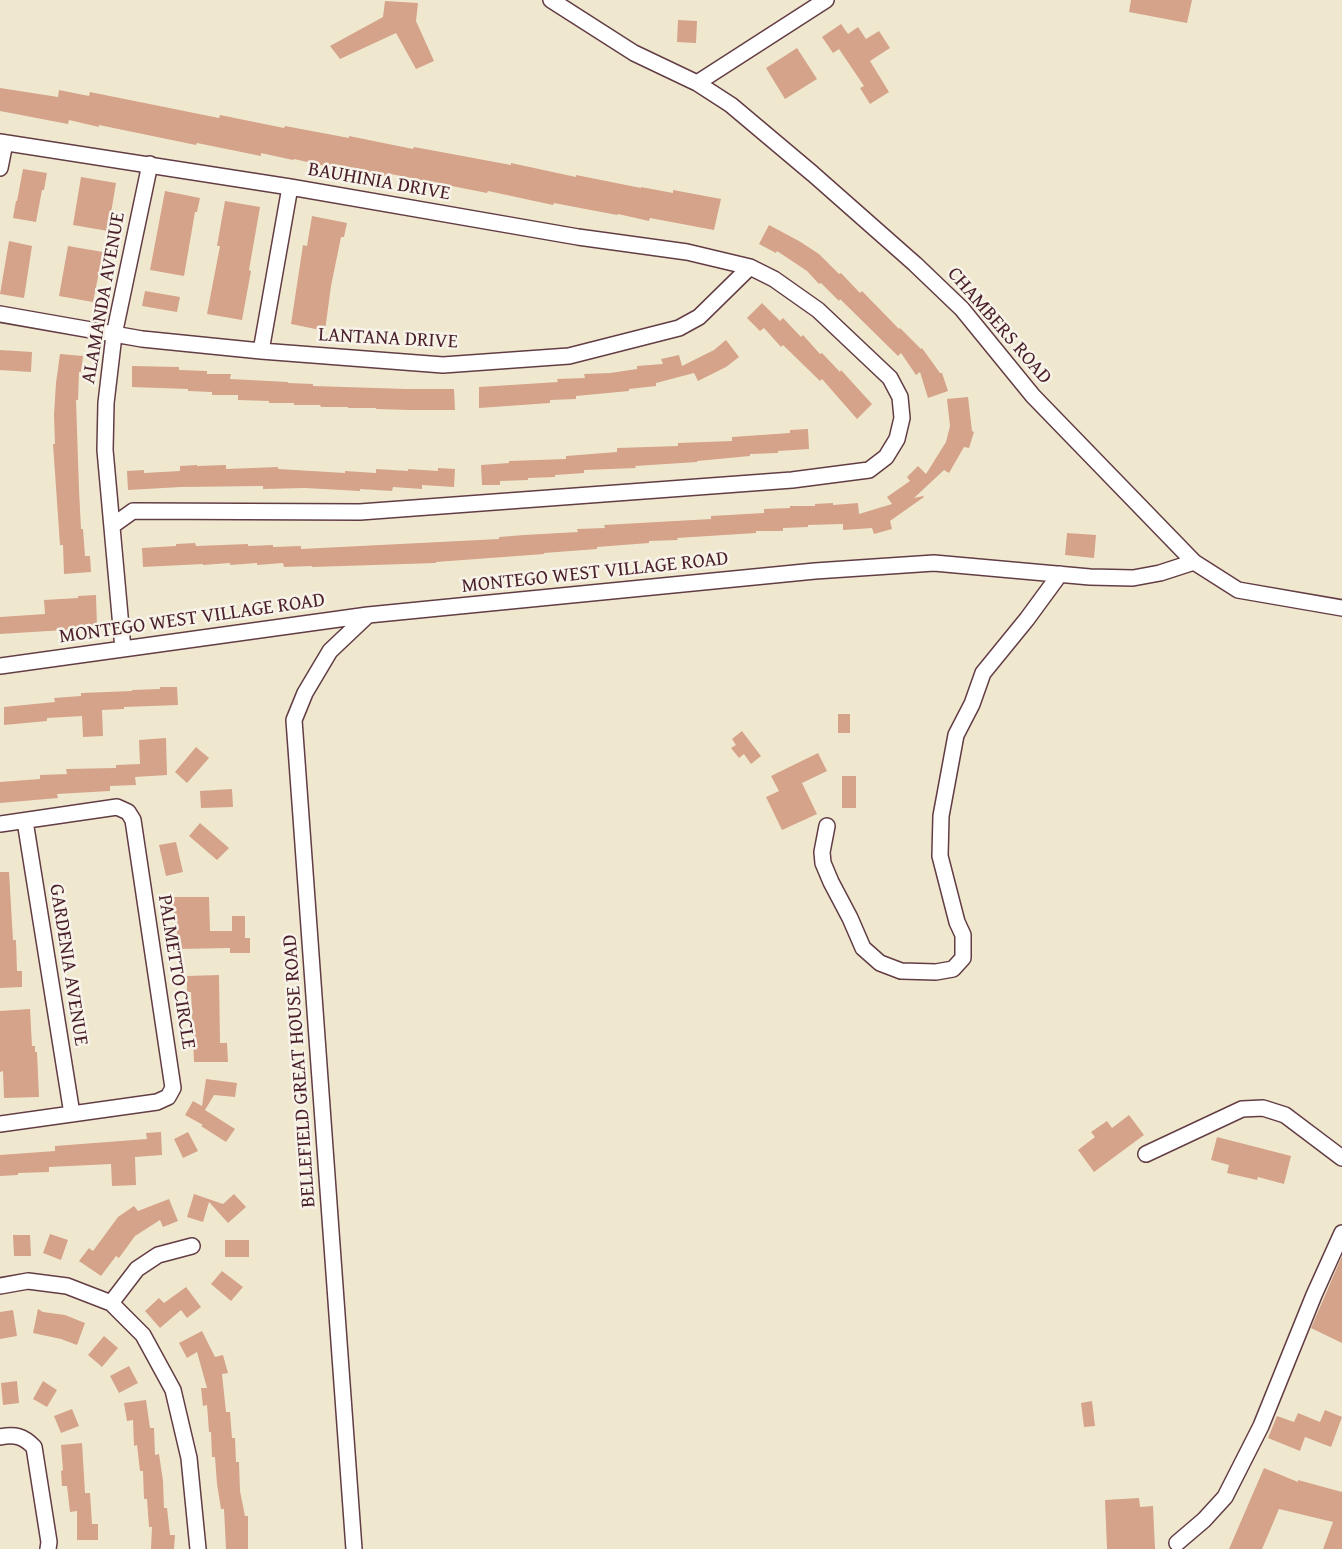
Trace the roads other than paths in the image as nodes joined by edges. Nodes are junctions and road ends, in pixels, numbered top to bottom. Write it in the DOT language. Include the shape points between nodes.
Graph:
graph roads {
  1 [pos="551,0"];
  2 [pos="826,0"];
  3 [pos="697,83"];
  4 [pos="2,142"];
  5 [pos="150,164"];
  6 [pos="0,168"];
  7 [pos="290,187"];
  8 [pos="750,267"];
  9 [pos="0,314"];
  10 [pos="114,335"];
  11 [pos="261,351"];
  12 [pos="112,526"];
  13 [pos="1194,562"];
  14 [pos="1060,574"];
  15 [pos="1342,608"];
  16 [pos="368,616"];
  17 [pos="123,649"];
  18 [pos="0,666"];
  19 [pos="25,821"];
  20 [pos="0,824"];
  21 [pos="827,826"];
  22 [pos="72,1114"];
  23 [pos="0,1124"];
  24 [pos="1146,1154"];
  25 [pos="1342,1158"];
  26 [pos="1342,1233"];
  27 [pos="192,1246"];
  28 [pos="0,1286"];
  29 [pos="111,1303"];
  30 [pos="0,1437"];
  31 [pos="1177,1544"];
  32 [pos="48,1549"];
  33 [pos="198,1549"];
  34 [pos="354,1549"];
  1 -- 3 [label="street, CHAMBERS ROAD" via="634,54"];
  2 -- 3 [label="street"];
  3 -- 13 [label="street, CHAMBERS ROAD" via="731,105 962,308 1033,396"];
  4 -- 5 [label="street, BAUHINIA DRIVE"];
  4 -- 6 [label="street"];
  5 -- 7 [label="street, BAUHINIA DRIVE"];
  5 -- 10 [label="street, ALAMANDA AVENUE"];
  7 -- 8 [label="street, BAUHINIA DRIVE" via="578,237 687,252"];
  7 -- 11 [label="street"];
  8 -- 11 [label="street, LANTANA DRIVE" via="699,317 679,328 569,356 443,365"];
  8 -- 12 [label="street, BAUHINIA DRIVE" via="774,279 818,310 890,378 900,397 902,418 897,439 886,457 869,470 792,480 360,512 133,511"];
  9 -- 10 [label="street, LANTANA DRIVE"];
  10 -- 11 [label="street, LANTANA DRIVE"];
  10 -- 12 [label="street, ALAMANDA AVENUE" via="106,403 105,450"];
  12 -- 17 [label="street, ALAMANDA AVENUE"];
  13 -- 14 [label="street, MONTEGO WEST VILLAGE ROAD" via="1134,578"];
  13 -- 15 [label="street, CHAMBERS ROAD" via="1238,590"];
  14 -- 16 [label="street, MONTEGO WEST VILLAGE ROAD" via="934,563 815,571"];
  14 -- 21 [label="street" via="983,673 956,735 941,816 940,856 963,935 963,958 953,969 901,971 880,963 863,948 823,863"];
  16 -- 17 [label="street, MONTEGO WEST VILLAGE ROAD"];
  16 -- 34 [label="street, BELLEFIELD GREAT HOUSE ROAD" via="330,651 305,693 294,720"];
  17 -- 18 [label="street, MONTEGO WEST VILLAGE ROAD"];
  19 -- 20 [label="street, PALMETTO CIRCLE"];
  19 -- 22 [label="street, GARDENIA AVENUE"];
  19 -- 22 [label="street, PALMETTO CIRCLE" via="117,807 128,812 134,830 173,1088 168,1097 158,1102"];
  22 -- 23 [label="street, PALMETTO CIRCLE"];
  24 -- 25 [label="street" via="1242,1109 1263,1108 1285,1116"];
  26 -- 31 [label="street" via="1261,1426 1225,1497"];
  27 -- 29 [label="street" via="158,1255 137,1269"];
  28 -- 29 [label="street" via="28,1281 67,1286"];
  29 -- 33 [label="street" via="143,1335 173,1390 189,1458"];
  30 -- 32 [label="street" via="18,1435 34,1447 50,1542"];
}
